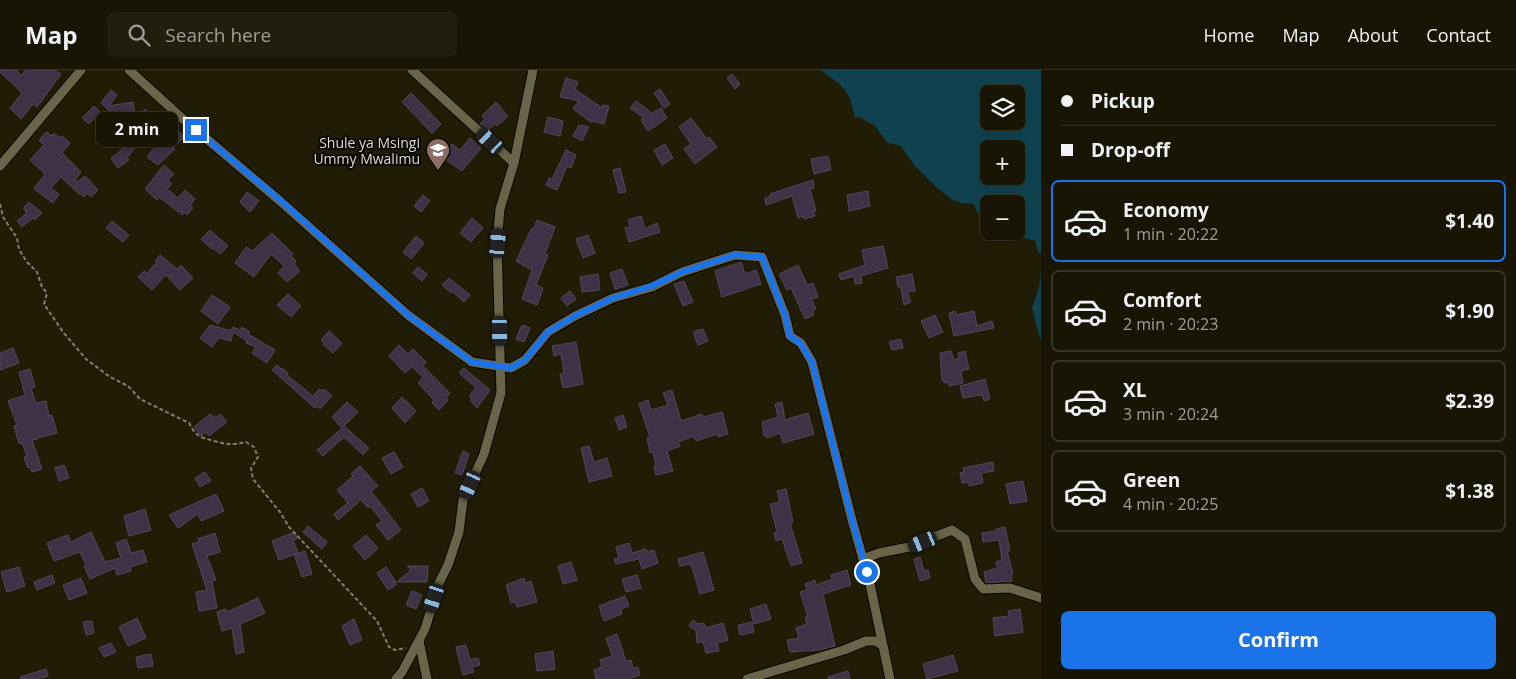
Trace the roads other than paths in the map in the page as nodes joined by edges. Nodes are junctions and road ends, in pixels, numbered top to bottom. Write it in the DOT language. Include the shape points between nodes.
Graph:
graph roads {
  1 [pos="81,70"];
  2 [pos="129,70"];
  3 [pos="412,70"];
  4 [pos="533,70"];
  5 [pos="514,163"];
  6 [pos="0,166"];
  7 [pos="500,367"];
  8 [pos="863,559"];
  9 [pos="1041,598"];
  10 [pos="419,641"];
  11 [pos="882,645"];
  12 [pos="396,679"];
  13 [pos="427,679"];
  14 [pos="747,679"];
  15 [pos="890,679"];
  1 -- 6 [label="street"];
  2 -- 7 [label="street" via="408,315 472,362"];
  3 -- 5 [label="street"];
  4 -- 5 [label="street"];
  5 -- 7 [label="street" via="500,209"];
  7 -- 8 [label="street" via="511,368 525,360 548,332 613,298 735,255 762,257 790,336 801,344 812,362"];
  7 -- 10 [label="street" via="501,392 484,454 463,500 459,532"];
  8 -- 9 [label="street" via="879,552 909,547 952,530 965,539 975,579 983,589 1010,588"];
  8 -- 11 [label="street"];
  10 -- 12 [label="street"];
  10 -- 13 [label="street"];
  11 -- 14 [label="street" via="866,641"];
  11 -- 15 [label="street"];
}
